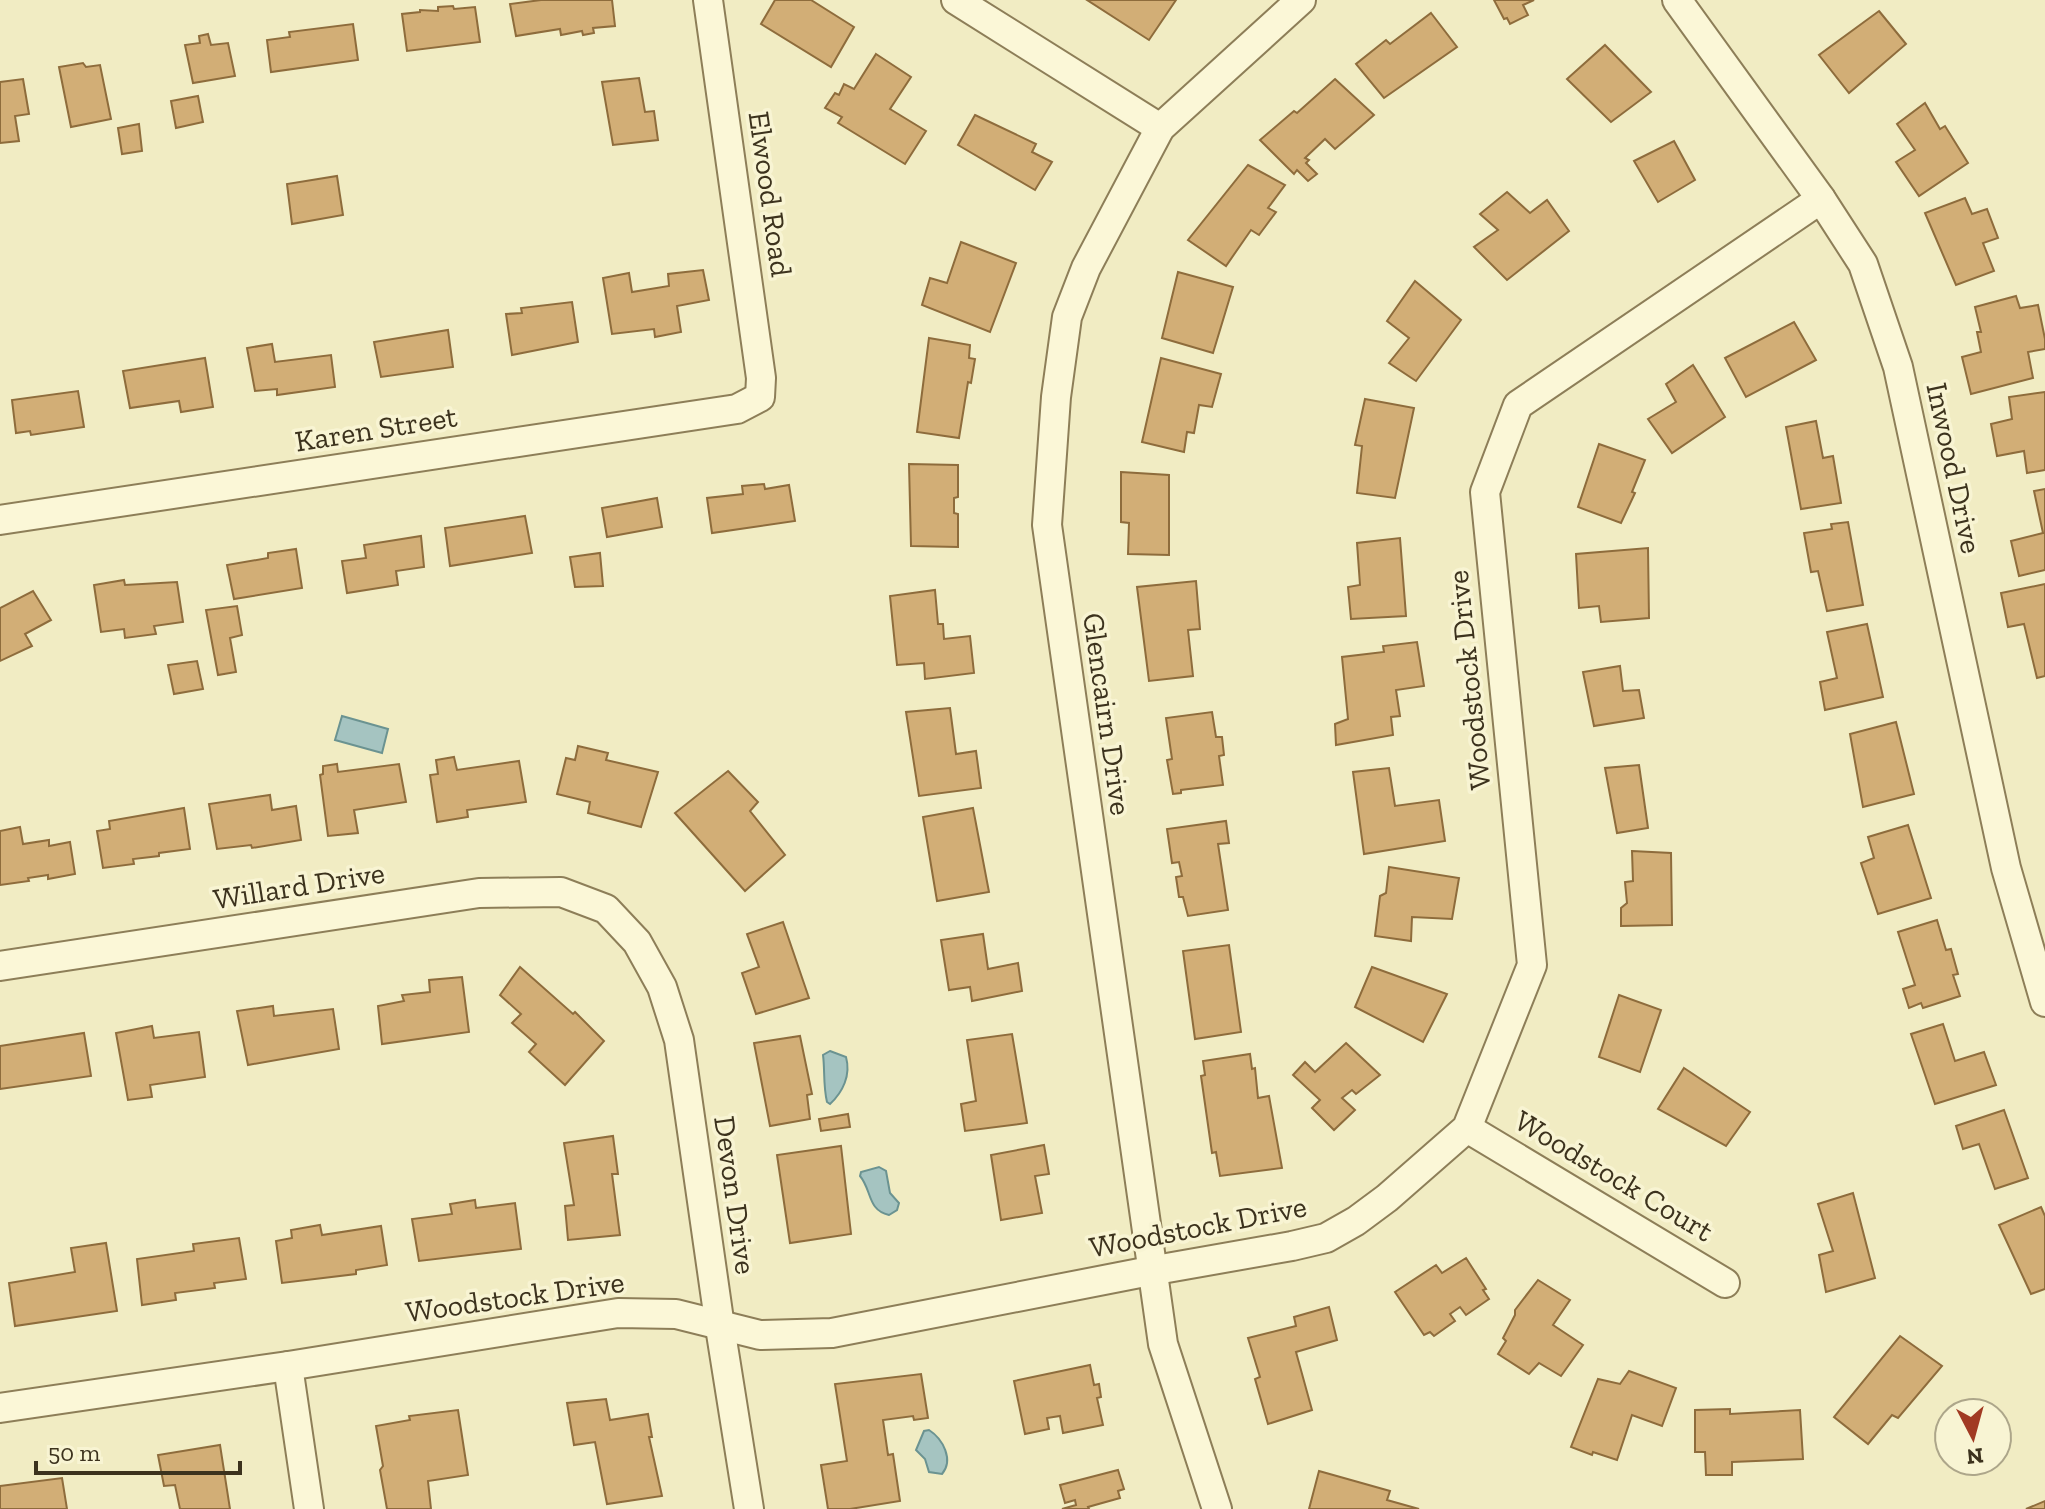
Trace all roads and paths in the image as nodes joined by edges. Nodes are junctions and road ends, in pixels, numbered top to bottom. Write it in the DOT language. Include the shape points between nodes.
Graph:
graph roads {
  1 [pos="708,0"];
  2 [pos="956,0"];
  3 [pos="1301,0"];
  4 [pos="1693,5"];
  5 [pos="1160,128"];
  6 [pos="1821,199"];
  7 [pos="760,397"];
  8 [pos="0,520"];
  9 [pos="606,909"];
  10 [pos="0,966"];
  11 [pos="2045,1002"];
  12 [pos="1467,1128"];
  13 [pos="1150,1271"];
  14 [pos="1725,1283"];
  15 [pos="720,1327"];
  16 [pos="288,1366"];
  17 [pos="0,1408"];
  18 [pos="309,1509"];
  19 [pos="749,1509"];
  20 [pos="1217,1509"];
  1 -- 7 [label="street, Elwood Road"];
  2 -- 5 [label="street"];
  3 -- 5 [label="street, Glencairn Drive"];
  4 -- 6 [label="street, Inwood Drive"];
  5 -- 13 [label="street, Glencairn Drive" via="1086,268 1067,317 1047,525"];
  6 -- 11 [label="street, Inwood Drive" via="1863,264 1898,367 2006,868"];
  6 -- 12 [label="street, Woodstock Drive" via="1518,405 1490,477 1485,492 1532,965"];
  7 -- 8 [label="street, Karen Street" via="737,409"];
  9 -- 10 [label="street, Willard Drive" via="561,892 479,893"];
  9 -- 15 [label="street, Devon Drive" via="637,942 656,976 679,1040"];
  12 -- 13 [label="street, Woodstock Drive" via="1387,1198 1326,1238"];
  12 -- 14 [label="street, Woodstock Court"];
  13 -- 15 [label="street, Woodstock Drive" via="832,1333 760,1335"];
  13 -- 20 [label="street, Glencairn Drive" via="1163,1344"];
  15 -- 16 [label="street, Woodstock Drive" via="676,1314 618,1313"];
  15 -- 19 [label="street, Devon Drive"];
  16 -- 17 [label="street, Woodstock Drive"];
  16 -- 18 [label="street"];
}
